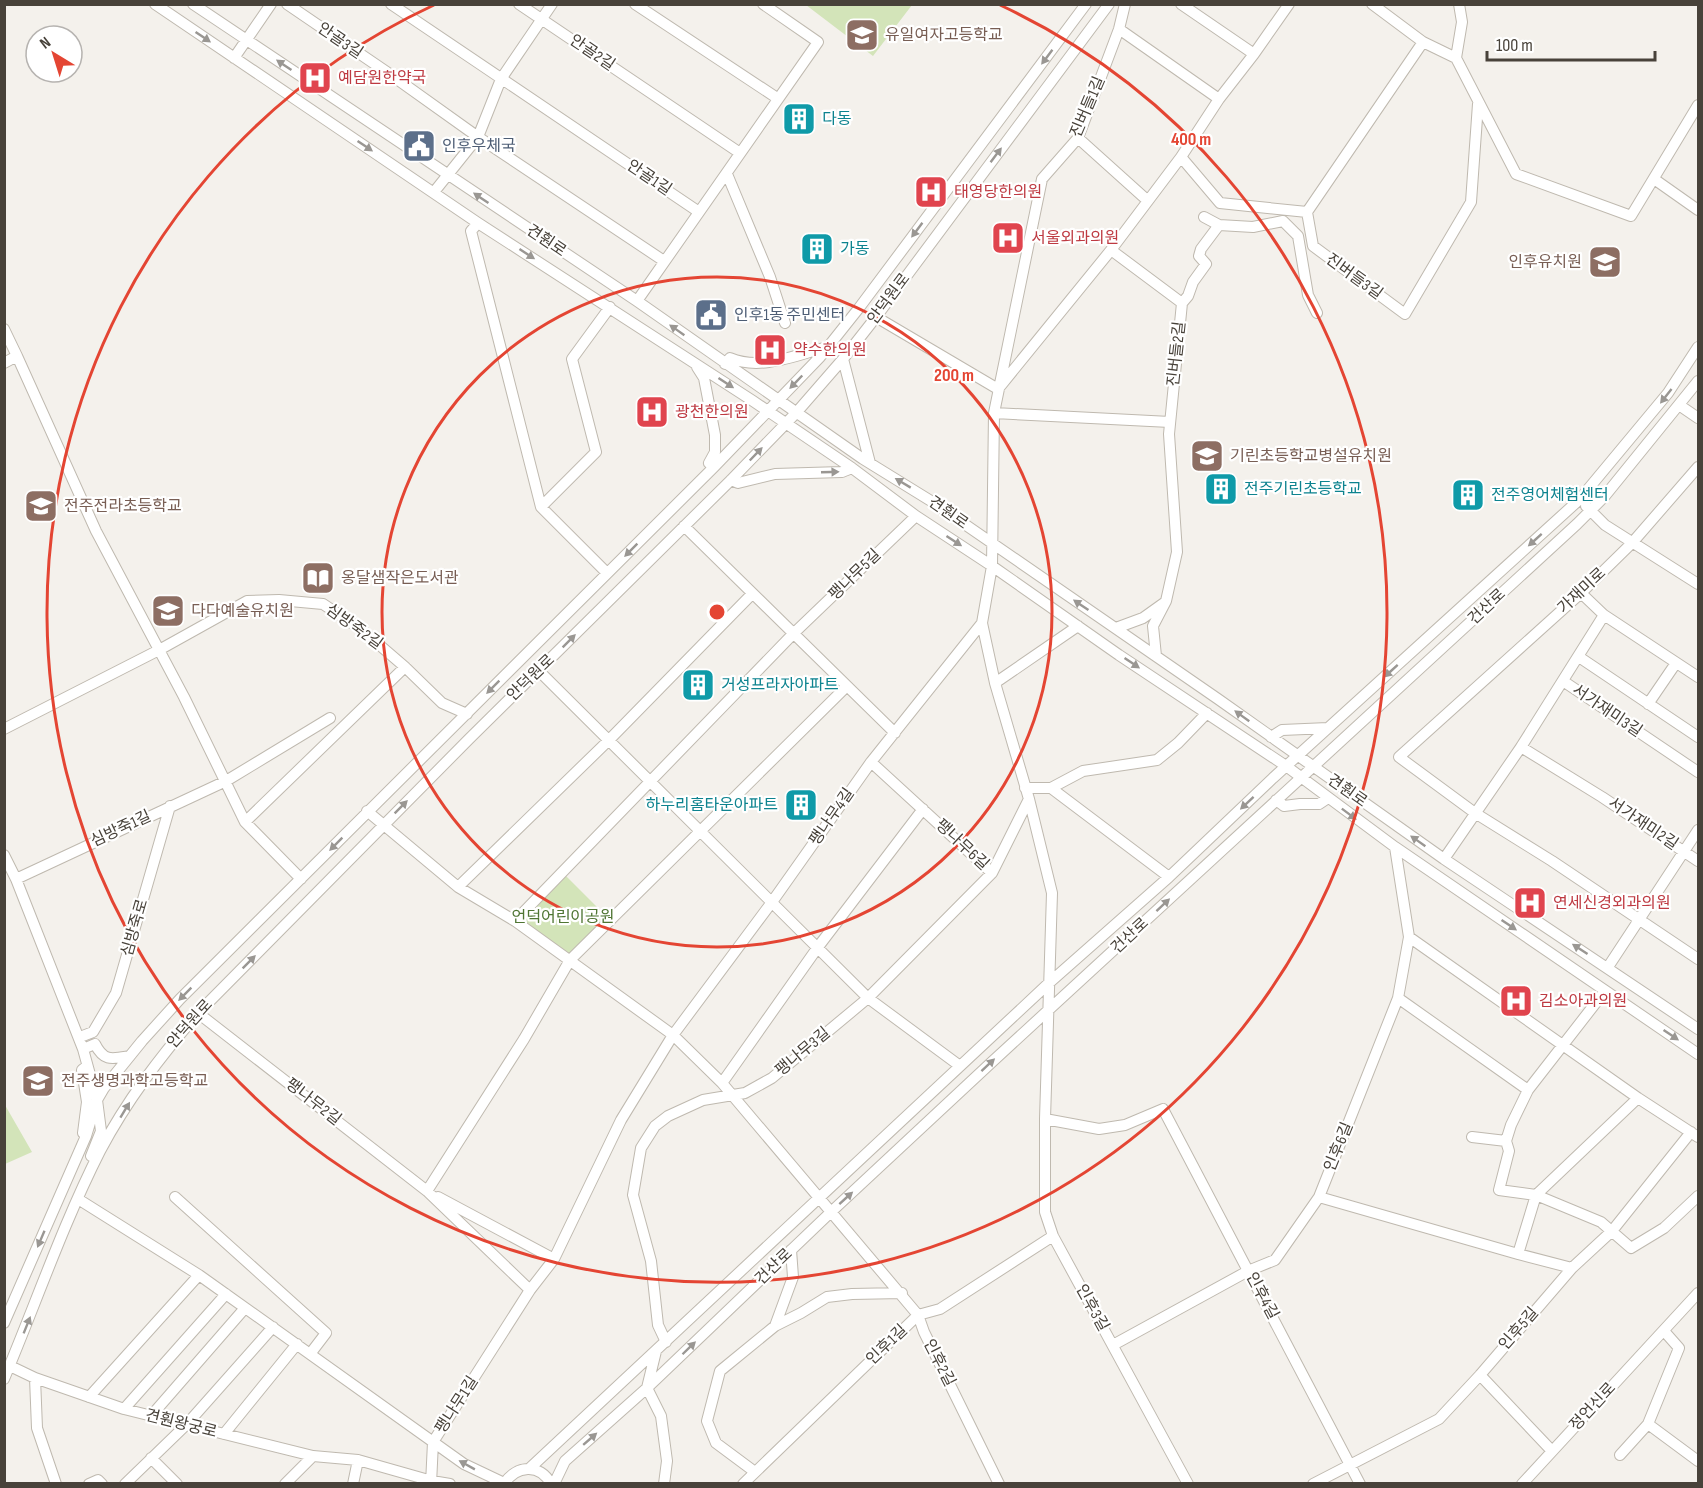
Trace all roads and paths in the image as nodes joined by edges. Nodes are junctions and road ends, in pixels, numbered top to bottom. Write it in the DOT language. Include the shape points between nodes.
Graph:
graph roads {
  1 [pos="155,4"];
  2 [pos="194,4"];
  3 [pos="271,4"];
  4 [pos="287,4"];
  5 [pos="519,4"];
  6 [pos="552,4"];
  7 [pos="636,4"];
  8 [pos="763,4"];
  9 [pos="1086,4"];
  10 [pos="1110,4"];
  11 [pos="1125,4"];
  12 [pos="1181,4"];
  13 [pos="1289,4"];
  14 [pos="1372,4"];
  15 [pos="1459,4"];
  16 [pos="397,6"];
  17 [pos="541,20"];
  18 [pos="1119,29"];
  19 [pos="247,40"];
  20 [pos="1423,42"];
  21 [pos="1254,54"];
  22 [pos="234,58"];
  23 [pos="1456,58"];
  24 [pos="501,79"];
  25 [pos="777,98"];
  26 [pos="1219,99"];
  27 [pos="1478,104"];
  28 [pos="1698,105"];
  29 [pos="477,137"];
  30 [pos="1078,138"];
  31 [pos="740,153"];
  32 [pos="1181,157"];
  33 [pos="727,174"];
  34 [pos="446,175"];
  35 [pos="1654,179"];
  36 [pos="434,192"];
  37 [pos="1148,201"];
  38 [pos="1698,210"];
  39 [pos="699,212"];
  40 [pos="1307,212"];
  41 [pos="1204,217"];
  42 [pos="478,223"];
  43 [pos="1219,225"];
  44 [pos="1111,250"];
  45 [pos="664,261"];
  46 [pos="637,301"];
  47 [pos="1182,303"];
  48 [pos="610,307"];
  49 [pos="1317,313"];
  50 [pos="876,317"];
  51 [pos="785,323"];
  52 [pos="4,329"];
  53 [pos="828,347"];
  54 [pos="1698,347"];
  55 [pos="17,357"];
  56 [pos="843,359"];
  57 [pos="694,362"];
  58 [pos="4,363"];
  59 [pos="725,364"];
  60 [pos="1698,381"];
  61 [pos="998,389"];
  62 [pos="778,400"];
  63 [pos="1679,405"];
  64 [pos="767,411"];
  65 [pos="796,412"];
  66 [pos="994,413"];
  67 [pos="1698,418"];
  68 [pos="1170,422"];
  69 [pos="785,423"];
  70 [pos="870,464"];
  71 [pos="714,467"];
  72 [pos="1698,467"];
  73 [pos="852,468"];
  74 [pos="731,480"];
  75 [pos="1579,500"];
  76 [pos="541,507"];
  77 [pos="1590,511"];
  78 [pos="916,516"];
  79 [pos="684,526"];
  80 [pos="1632,543"];
  81 [pos="992,544"];
  82 [pos="992,566"];
  83 [pos="607,573"];
  84 [pos="1696,578"];
  85 [pos="1581,592"];
  86 [pos="752,594"];
  87 [pos="1166,601"];
  88 [pos="1604,615"];
  89 [pos="1144,617"];
  90 [pos="982,623"];
  91 [pos="1154,624"];
  92 [pos="1078,627"];
  93 [pos="1116,628"];
  94 [pos="793,634"];
  95 [pos="159,650"];
  96 [pos="1156,656"];
  97 [pos="1579,657"];
  98 [pos="1676,663"];
  99 [pos="405,667"];
  100 [pos="539,671"];
  101 [pos="1698,677"];
  102 [pos="1563,681"];
  103 [pos="995,683"];
  104 [pos="847,686"];
  105 [pos="1648,704"];
  106 [pos="467,714"];
  107 [pos="1207,714"];
  108 [pos="330,718"];
  109 [pos="1328,728"];
  110 [pos="4,729"];
  111 [pos="895,733"];
  112 [pos="1272,737"];
  113 [pos="1698,737"];
  114 [pos="609,740"];
  115 [pos="1521,747"];
  116 [pos="1298,756"];
  117 [pos="871,762"];
  118 [pos="1286,766"];
  119 [pos="1313,766"];
  120 [pos="1698,772"];
  121 [pos="1300,778"];
  122 [pos="226,781"];
  123 [pos="650,781"];
  124 [pos="1024,788"];
  125 [pos="1051,788"];
  126 [pos="1328,798"];
  127 [pos="1029,799"];
  128 [pos="1276,800"];
  129 [pos="170,806"];
  130 [pos="923,809"];
  131 [pos="367,812"];
  132 [pos="1475,813"];
  133 [pos="245,822"];
  134 [pos="383,826"];
  135 [pos="1698,830"];
  136 [pos="700,831"];
  137 [pos="1395,847"];
  138 [pos="1684,852"];
  139 [pos="4,855"];
  140 [pos="1444,859"];
  141 [pos="1698,861"];
  142 [pos="992,873"];
  143 [pos="1169,876"];
  144 [pos="16,879"];
  145 [pos="301,879"];
  146 [pos="458,887"];
  147 [pos="772,902"];
  148 [pos="1640,919"];
  149 [pos="515,921"];
  150 [pos="1410,937"];
  151 [pos="818,947"];
  152 [pos="1698,959"];
  153 [pos="570,960"];
  154 [pos="1608,967"];
  155 [pos="1049,983"];
  156 [pos="1605,991"];
  157 [pos="868,998"];
  158 [pos="1398,998"];
  159 [pos="1048,1011"];
  160 [pos="198,1013"];
  161 [pos="1698,1029"];
  162 [pos="673,1035"];
  163 [pos="80,1037"];
  164 [pos="1564,1046"];
  165 [pos="84,1049"];
  166 [pos="1698,1054"];
  167 [pos="130,1056"];
  168 [pos="88,1066"];
  169 [pos="960,1066"];
  170 [pos="722,1083"];
  171 [pos="1528,1090"];
  172 [pos="732,1095"];
  173 [pos="1638,1098"];
  174 [pos="97,1100"];
  175 [pos="1045,1119"];
  176 [pos="1695,1135"];
  177 [pos="86,1136"];
  178 [pos="1472,1137"];
  179 [pos="1506,1141"];
  180 [pos="90,1174"];
  181 [pos="427,1191"];
  182 [pos="1536,1195"];
  183 [pos="1698,1196"];
  184 [pos="176,1197"];
  185 [pos="1319,1197"];
  186 [pos="818,1198"];
  187 [pos="78,1199"];
  188 [pos="831,1212"];
  189 [pos="1612,1232"];
  190 [pos="1053,1236"];
  191 [pos="791,1250"];
  192 [pos="1518,1254"];
  193 [pos="554,1259"];
  194 [pos="1572,1268"];
  195 [pos="1248,1271"];
  196 [pos="199,1275"];
  197 [pos="530,1290"];
  198 [pos="902,1293"];
  199 [pos="226,1294"];
  200 [pos="1696,1300"];
  201 [pos="245,1308"];
  202 [pos="918,1315"];
  203 [pos="4,1323"];
  204 [pos="775,1326"];
  205 [pos="273,1328"];
  206 [pos="1664,1331"];
  207 [pos="666,1341"];
  208 [pos="297,1344"];
  209 [pos="1113,1345"];
  210 [pos="656,1351"];
  211 [pos="310,1354"];
  212 [pos="10,1366"];
  213 [pos="1480,1375"];
  214 [pos="35,1378"];
  215 [pos="4,1379"];
  216 [pos="647,1388"];
  217 [pos="89,1397"];
  218 [pos="123,1409"];
  219 [pos="151,1416"];
  220 [pos="1648,1424"];
  221 [pos="187,1425"];
  222 [pos="224,1434"];
  223 [pos="433,1442"];
  224 [pos="1552,1451"];
  225 [pos="1620,1455"];
  226 [pos="314,1456"];
  227 [pos="151,1458"];
  228 [pos="358,1460"];
  229 [pos="1698,1461"];
  230 [pos="1350,1463"];
  231 [pos="530,1468"];
  232 [pos="755,1472"];
  233 [pos="431,1482"];
  234 [pos="504,1483"];
  235 [pos="56,1484"];
  236 [pos="89,1484"];
  237 [pos="102,1484"];
  238 [pos="125,1484"];
  239 [pos="177,1484"];
  240 [pos="285,1484"];
  241 [pos="353,1484"];
  242 [pos="450,1484"];
  243 [pos="553,1484"];
  244 [pos="664,1484"];
  245 [pos="742,1484"];
  246 [pos="999,1484"];
  247 [pos="1188,1484"];
  248 [pos="1313,1484"];
  249 [pos="1360,1484"];
  250 [pos="1522,1484"];
  1 -- 22 [label="street, 견훤로, one-way"];
  2 -- 19 [label="street, 견훤로"];
  3 -- 19 [label="street"];
  4 -- 29 [label="street, 안골3길"];
  5 -- 17 [label="street, 안골2길"];
  6 -- 17 [label="street"];
  7 -- 25 [label="street"];
  8 -- 25 [label="street" via="818,42"];
  9 -- 53 [label="street, 안덕원로, one-way"];
  50 -- 10 [label="street, 안덕원로, one-way"];
  11 -- 18 [label="street, 진버들1길"];
  12 -- 21 [label="street"];
  13 -- 21 [label="street"];
  14 -- 20 [label="street"];
  15 -- 23 [label="street" via="1462,22"];
  16 -- 24 [label="street"];
  17 -- 24 [label="street"];
  17 -- 31 [label="street, 안골2길"];
  18 -- 26 [label="street"];
  18 -- 30 [label="street, 진버들1길"];
  19 -- 22 [label="street"];
  34 -- 19 [label="street, 견훤로, one-way"];
  20 -- 23 [label="street"];
  20 -- 40 [label="street"];
  21 -- 26 [label="street"];
  22 -- 36 [label="street, 견훤로, one-way"];
  23 -- 27 [label="street, 진버들3길"];
  24 -- 29 [label="street"];
  24 -- 39 [label="street, 안골1길"];
  25 -- 31 [label="street"];
  26 -- 32 [label="street"];
  27 -- 35 [label="street, 진버들3길" via="1515,174 1631,216"];
  27 -- 40 [label="street, 진버들3길" via="1471,202 1405,314 1313,246"];
  28 -- 35 [label="street, 진버들3길"];
  29 -- 34 [label="street"];
  29 -- 45 [label="street"];
  30 -- 37 [label="street"];
  30 -- 61 [label="street, 진버들1길" via="1042,180"];
  31 -- 33 [label="street"];
  32 -- 37 [label="street"];
  32 -- 40 [label="street" via="1220,202"];
  33 -- 39 [label="street"];
  33 -- 51 [label="street"];
  34 -- 36 [label="street"];
  46 -- 34 [label="street, 견훤로, one-way"];
  35 -- 38 [label="street"];
  36 -- 42 [label="street, 견훤로"];
  37 -- 44 [label="street"];
  39 -- 45 [label="street"];
  41 -- 43 [label="street"];
  42 -- 48 [label="street, 견훤로, one-way"];
  42 -- 76 [label="street" via="471,231"];
  43 -- 47 [label="street" via="1201,249 1199,256 1206,264"];
  43 -- 49 [label="street" via="1253,227 1283,221 1298,236 1308,295"];
  44 -- 47 [label="street, 진버들2길"];
  44 -- 61 [label="street"];
  45 -- 46 [label="street"];
  59 -- 46 [label="street, 견훤로, one-way"];
  47 -- 68 [label="street, 진버들2길"];
  48 -- 57 [label="street, 견훤로"];
  48 -- 76 [label="street" via="572,359 596,452"];
  50 -- 56 [label="street, 안덕원로"];
  50 -- 61 [label="street"];
  52 -- 55 [label="street"];
  53 -- 59 [label="street" via="764,363 730,358"];
  53 -- 62 [label="street, 안덕원로, one-way"];
  54 -- 75 [label="street, 건산로, one-way" via="1668,393"];
  55 -- 58 [label="street"];
  55 -- 95 [label="street" via="96,531"];
  56 -- 65 [label="street, 안덕원로"];
  56 -- 70 [label="street"];
  57 -- 64 [label="street, 견훤로, one-way"];
  57 -- 71 [label="street" via="705,378 715,435 715,452 709,463"];
  59 -- 62 [label="street, 견훤로"];
  60 -- 63 [label="street, 건산로"];
  61 -- 66 [label="street, 진버들1길"];
  62 -- 64 [label="street, 안덕원로"];
  62 -- 65 [label="street, 견훤로"];
  63 -- 67 [label="street"];
  63 -- 77 [label="street, 건산로"];
  64 -- 69 [label="street, 견훤로"];
  64 -- 71 [label="street, 안덕원로"];
  65 -- 69 [label="street, 안덕원로"];
  65 -- 70 [label="street, 견훤로"];
  66 -- 68 [label="street"];
  66 -- 81 [label="street, 진버들1길"];
  68 -- 87 [label="street" via="1177,552"];
  69 -- 73 [label="street, 견훤로"];
  74 -- 69 [label="street, 안덕원로, one-way"];
  81 -- 70 [label="street, 견훤로, one-way" via="932,501"];
  71 -- 83 [label="street, 안덕원로, one-way"];
  72 -- 80 [label="street, 가재미로"];
  74 -- 73 [label="street, one-way" via="738,483 775,474 842,472"];
  73 -- 78 [label="street, 견훤로"];
  74 -- 79 [label="street, 안덕원로"];
  75 -- 77 [label="street"];
  75 -- 109 [label="street, 건산로, one-way"];
  76 -- 83 [label="street"];
  77 -- 80 [label="street"];
  77 -- 119 [label="street, 건산로"];
  78 -- 82 [label="street, 견훤로, one-way"];
  78 -- 94 [label="street, 팽나무5길"];
  79 -- 86 [label="street"];
  100 -- 79 [label="street, 안덕원로, one-way"];
  80 -- 84 [label="street"];
  80 -- 85 [label="street, 가재미로"];
  81 -- 82 [label="street, 진버들1길"];
  93 -- 81 [label="street, 견훤로, one-way"];
  82 -- 90 [label="street"];
  82 -- 92 [label="street, 견훤로"];
  83 -- 106 [label="street, 안덕원로, one-way"];
  85 -- 88 [label="street"];
  85 -- 132 [label="street, 가재미로" via="1399,757"];
  86 -- 94 [label="street"];
  86 -- 114 [label="street"];
  87 -- 89 [label="street"];
  87 -- 91 [label="street"];
  88 -- 97 [label="street, 서가재미3길"];
  88 -- 98 [label="street"];
  89 -- 91 [label="street"];
  89 -- 93 [label="street"];
  90 -- 103 [label="street"];
  90 -- 111 [label="street"];
  91 -- 96 [label="street"];
  92 -- 103 [label="street"];
  92 -- 107 [label="street, 견훤로, one-way"];
  93 -- 96 [label="street, 견훤로"];
  94 -- 104 [label="street"];
  94 -- 123 [label="street, 팽나무5길"];
  95 -- 99 [label="street, 심방죽2길" via="246,602 279,600 323,604 362,630"];
  95 -- 110 [label="street, 심방죽2길"];
  95 -- 122 [label="street"];
  112 -- 96 [label="street, 견훤로, one-way"];
  97 -- 102 [label="street, 서가재미3길"];
  97 -- 105 [label="street, 서가재미3길"];
  98 -- 101 [label="street"];
  98 -- 105 [label="street"];
  99 -- 106 [label="street, 심방죽2길" via="442,703"];
  99 -- 133 [label="street"];
  100 -- 114 [label="street"];
  134 -- 100 [label="street, 안덕원로, one-way"];
  102 -- 115 [label="street, 서가재미3길"];
  102 -- 120 [label="street, 서가재미3길"];
  103 -- 124 [label="street"];
  104 -- 111 [label="street"];
  104 -- 136 [label="street"];
  105 -- 113 [label="street, 서가재미3길"];
  106 -- 131 [label="street, 안덕원로"];
  107 -- 118 [label="street, 견훤로"];
  107 -- 125 [label="street" via="1157,760 1083,771"];
  108 -- 122 [label="street, 심방죽1길"];
  109 -- 112 [label="street" via="1282,730"];
  109 -- 116 [label="street, 건산로"];
  111 -- 117 [label="street, 팽나무4길"];
  112 -- 116 [label="street, 견훤로"];
  114 -- 123 [label="street"];
  114 -- 146 [label="street"];
  115 -- 132 [label="street, 서가재미3길"];
  115 -- 138 [label="street, 서가재미2길"];
  116 -- 118 [label="street, 건산로"];
  116 -- 119 [label="street, 견훤로"];
  117 -- 130 [label="street, 팽나무6길"];
  117 -- 147 [label="street, 팽나무4길"];
  118 -- 121 [label="street, 견훤로"];
  118 -- 143 [label="street, 건산로, one-way"];
  119 -- 121 [label="street, 건산로"];
  140 -- 119 [label="street, 견훤로, one-way"];
  121 -- 126 [label="street, 견훤로"];
  121 -- 128 [label="street, 건산로"];
  122 -- 129 [label="street, 심방죽1길"];
  122 -- 133 [label="street"];
  123 -- 136 [label="street"];
  123 -- 149 [label="street"];
  124 -- 125 [label="street"];
  124 -- 127 [label="street"];
  125 -- 143 [label="street"];
  126 -- 128 [label="street" via="1319,804 1284,806"];
  126 -- 137 [label="street, 견훤로, one-way"];
  127 -- 142 [label="street, 팽나무6길"];
  127 -- 155 [label="street" via="1052,893"];
  159 -- 128 [label="street, 건산로, one-way"];
  129 -- 144 [label="street, 심방죽1길"];
  129 -- 163 [label="street, 심방죽로" via="116,993 93,1032"];
  130 -- 142 [label="street, 팽나무6길"];
  130 -- 151 [label="street"];
  131 -- 134 [label="street"];
  131 -- 145 [label="street, 안덕원로, one-way"];
  132 -- 140 [label="street, 서가재미3길"];
  132 -- 148 [label="street"];
  133 -- 145 [label="street"];
  134 -- 146 [label="street"];
  160 -- 134 [label="street, 안덕원로, one-way"];
  135 -- 138 [label="street, 서가재미2길"];
  136 -- 147 [label="street"];
  136 -- 153 [label="street"];
  137 -- 150 [label="street, 인후6길"];
  137 -- 156 [label="street, 견훤로, one-way"];
  138 -- 141 [label="street, 서가재미2길"];
  138 -- 148 [label="street, 서가재미2길"];
  139 -- 144 [label="street"];
  154 -- 140 [label="street, 견훤로, one-way"];
  142 -- 157 [label="street"];
  143 -- 155 [label="street, 건산로"];
  144 -- 163 [label="street"];
  145 -- 167 [label="street, 안덕원로, one-way" via="180,999"];
  146 -- 149 [label="street"];
  147 -- 151 [label="street"];
  147 -- 162 [label="street, 팽나무4길"];
  148 -- 152 [label="street"];
  148 -- 154 [label="street, 서가재미2길"];
  149 -- 153 [label="street"];
  150 -- 158 [label="street, 인후6길"];
  150 -- 164 [label="street"];
  151 -- 157 [label="street"];
  151 -- 170 [label="street"];
  153 -- 162 [label="street"];
  153 -- 181 [label="street"];
  154 -- 161 [label="street, 견훤로"];
  155 -- 159 [label="street, 인후3길"];
  155 -- 169 [label="street, 건산로"];
  156 -- 164 [label="street"];
  156 -- 166 [label="street, 견훤로, one-way"];
  157 -- 169 [label="street"];
  157 -- 172 [label="street, 팽나무3길" via="772,1078 745,1093"];
  158 -- 171 [label="street"];
  158 -- 185 [label="street, 인후6길"];
  159 -- 175 [label="street, 인후3길"];
  188 -- 159 [label="street, 건산로, one-way"];
  180 -- 160 [label="street, 안덕원로, one-way" via="141,1083"];
  160 -- 181 [label="street, 팽나무2길"];
  162 -- 170 [label="street"];
  162 -- 193 [label="street" via="621,1120"];
  163 -- 165 [label="street"];
  164 -- 171 [label="street"];
  164 -- 173 [label="street"];
  165 -- 167 [label="street" via="95,1044 100,1054 111,1059"];
  165 -- 168 [label="street"];
  167 -- 174 [label="street, 안덕원로"];
  168 -- 174 [label="street"];
  168 -- 177 [label="street" via="82,1070 87,1102 81,1132"];
  169 -- 186 [label="street, 건산로"];
  170 -- 172 [label="street"];
  171 -- 179 [label="street"];
  172 -- 186 [label="street"];
  172 -- 207 [label="street" via="703,1100 668,1116 655,1126 641,1148 633,1195 651,1261 658,1325"];
  173 -- 176 [label="street"];
  173 -- 182 [label="street"];
  174 -- 177 [label="street, 안덕원로"];
  174 -- 180 [label="street" via="101,1131 89,1160"];
  175 -- 190 [label="street, 인후3길" via="1045,1212"];
  175 -- 195 [label="street, 인후4길" via="1100,1129 1125,1125 1163,1109"];
  176 -- 189 [label="street, 인후5길"];
  177 -- 203 [label="street, 안덕원로, one-way"];
  178 -- 179 [label="street"];
  179 -- 182 [label="street" via="1509,1151 1499,1190"];
  180 -- 187 [label="street, 안덕원로"];
  181 -- 193 [label="street, 팽나무2길"];
  181 -- 197 [label="street, 팽나무2길"];
  182 -- 189 [label="street" via="1601,1222"];
  182 -- 192 [label="street"];
  183 -- 189 [label="street" via="1664,1228 1631,1248"];
  184 -- 211 [label="street" via="326,1333"];
  185 -- 192 [label="street"];
  185 -- 195 [label="street, 인후6길" via="1275,1260"];
  186 -- 188 [label="street, 인후2길"];
  186 -- 207 [label="street, 건산로"];
  187 -- 196 [label="street, 팽나무1길"];
  212 -- 187 [label="street, 안덕원로, one-way"];
  188 -- 191 [label="street, 건산로"];
  188 -- 198 [label="street, 인후2길"];
  189 -- 194 [label="street, 인후5길"];
  190 -- 202 [label="street, 인후1길" via="940,1308"];
  190 -- 209 [label="street, 인후3길"];
  191 -- 204 [label="street" via="793,1277"];
  216 -- 191 [label="street, 건산로, one-way"];
  192 -- 194 [label="street"];
  193 -- 197 [label="street, 팽나무1길"];
  194 -- 213 [label="street, 인후5길"];
  195 -- 209 [label="street, 인후6길"];
  195 -- 230 [label="street, 인후4길"];
  196 -- 199 [label="street, 팽나무1길"];
  196 -- 217 [label="street"];
  197 -- 223 [label="street, 팽나무1길"];
  198 -- 202 [label="street, 인후2길"];
  198 -- 204 [label="street" via="827,1297"];
  199 -- 201 [label="street, 팽나무1길"];
  199 -- 218 [label="street"];
  200 -- 206 [label="street, 정언신로"];
  201 -- 205 [label="street, 팽나무1길"];
  201 -- 219 [label="street"];
  202 -- 232 [label="street, 인후1길"];
  202 -- 246 [label="street, 인후2길"];
  204 -- 232 [label="street" via="720,1371 707,1421 716,1443"];
  205 -- 208 [label="street, 팽나무1길"];
  205 -- 221 [label="street"];
  206 -- 220 [label="street" via="1678,1348"];
  206 -- 224 [label="street, 정언신로"];
  207 -- 210 [label="street, 건산로"];
  208 -- 211 [label="street, 팽나무1길"];
  208 -- 222 [label="street"];
  209 -- 247 [label="street, 인후3길"];
  210 -- 216 [label="street"];
  210 -- 231 [label="street, 건산로"];
  211 -- 223 [label="street, 팽나무1길"];
  212 -- 214 [label="street, 견훤왕궁로"];
  212 -- 215 [label="street, 안덕원로"];
  213 -- 224 [label="street"];
  213 -- 230 [label="street, 인후5길" via="1439,1419"];
  214 -- 217 [label="street, 견훤왕궁로"];
  214 -- 235 [label="street" via="37,1428"];
  243 -- 216 [label="street, 건산로, one-way" via="565,1461"];
  216 -- 244 [label="street" via="661,1416 667,1461"];
  217 -- 218 [label="street, 견훤왕궁로"];
  218 -- 219 [label="street, 견훤왕궁로"];
  219 -- 221 [label="street, 견훤왕궁로"];
  220 -- 225 [label="street"];
  220 -- 229 [label="street"];
  221 -- 222 [label="street, 견훤왕궁로"];
  221 -- 227 [label="street"];
  222 -- 226 [label="street, 견훤왕궁로"];
  223 -- 233 [label="street"];
  234 -- 223 [label="street, one-way" via="464,1464"];
  224 -- 250 [label="street, 정언신로"];
  226 -- 228 [label="street, 견훤왕궁로"];
  226 -- 240 [label="street"];
  227 -- 238 [label="street"];
  227 -- 239 [label="street"];
  228 -- 233 [label="street, 견훤왕궁로"];
  228 -- 241 [label="street"];
  230 -- 248 [label="street, 인후5길"];
  230 -- 249 [label="street, 인후4길"];
  231 -- 234 [label="street, 건산로" via="514,1472"];
  231 -- 243 [label="street, 건산로"];
  232 -- 245 [label="street, 인후1길"];
  233 -- 242 [label="street, 견훤왕궁로"];
  236 -- 237 [label="street" via="98,1480"];
}
